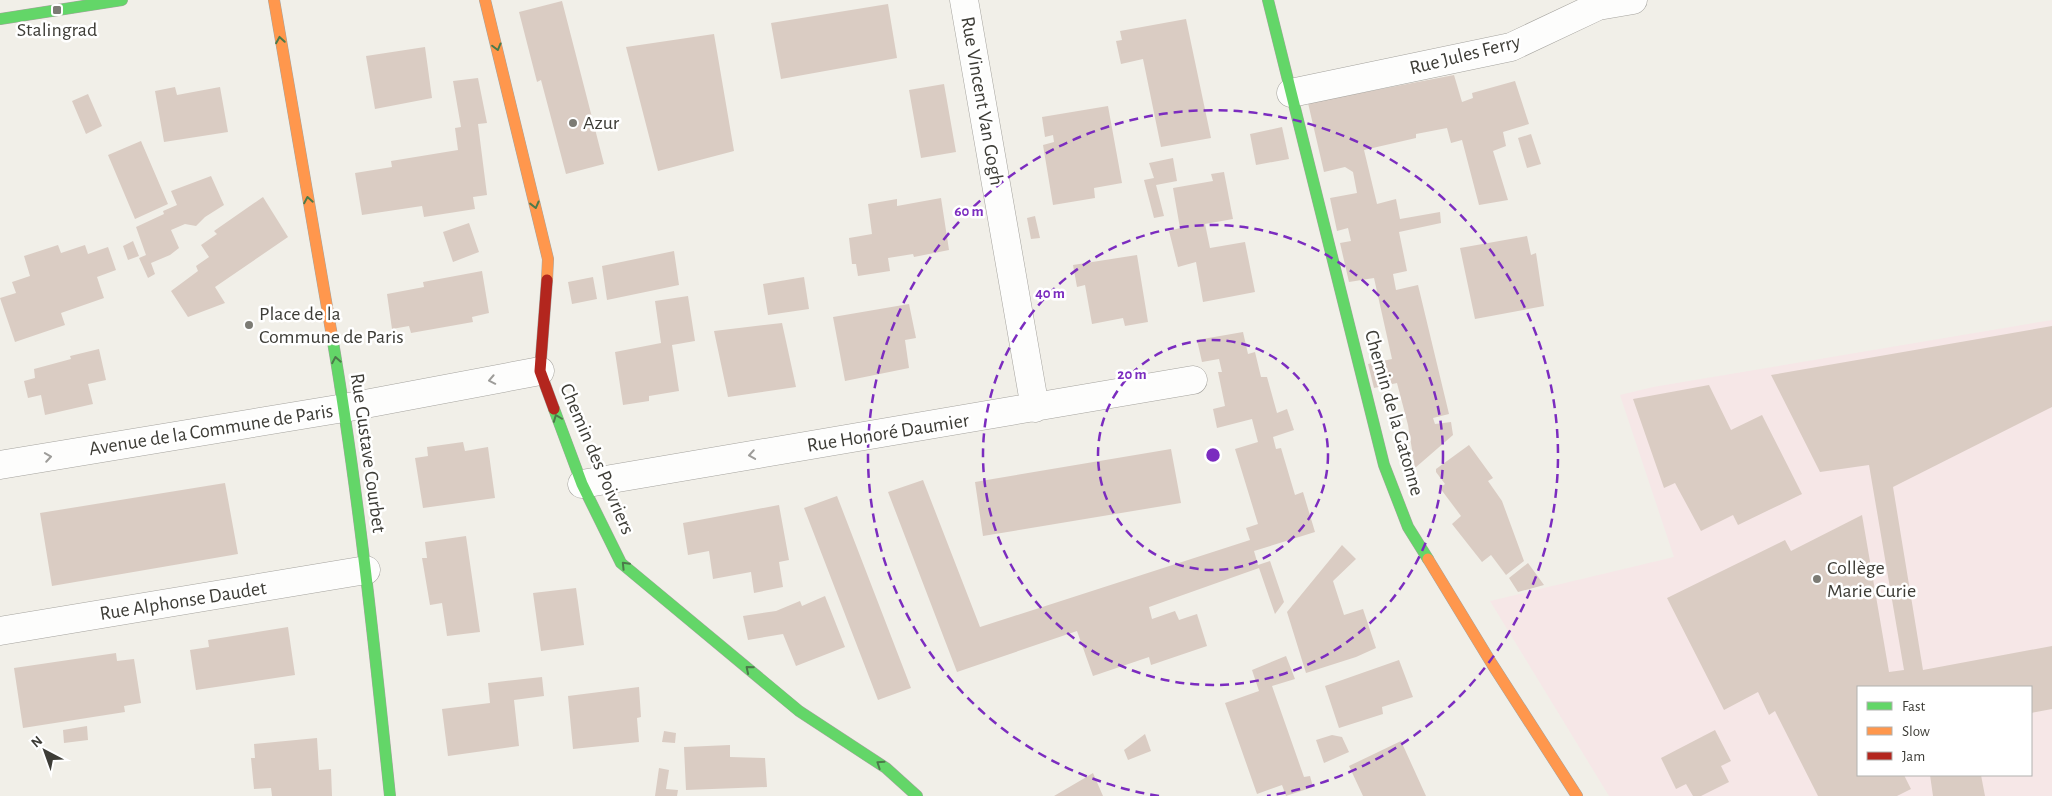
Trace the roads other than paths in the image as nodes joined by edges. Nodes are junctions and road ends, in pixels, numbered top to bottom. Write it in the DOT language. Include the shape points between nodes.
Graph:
graph roads {
  1 [pos="122,0"];
  2 [pos="274,0"];
  3 [pos="486,0"];
  4 [pos="964,0"];
  5 [pos="1268,0"];
  6 [pos="1632,0"];
  7 [pos="1597,3"];
  8 [pos="0,19"];
  9 [pos="1291,93"];
  10 [pos="540,371"];
  11 [pos="1194,380"];
  12 [pos="344,408"];
  13 [pos="1035,408"];
  14 [pos="0,465"];
  15 [pos="582,484"];
  16 [pos="366,570"];
  17 [pos="0,631"];
  18 [pos="390,796"];
  19 [pos="917,796"];
  20 [pos="1577,796"];
  1 -- 8 [label="street"];
  12 -- 2 [label="street, Rue Gustave Courbet, one-way"];
  3 -- 10 [label="street, Chemin des Poivriers, one-way" via="548,259"];
  4 -- 13 [label="street, Rue Vincent Van Gogh"];
  5 -- 9 [label="street, Chemin de la Gatonne"];
  6 -- 7 [label="street, Rue Jules Ferry"];
  7 -- 9 [label="street, Rue Jules Ferry" via="1511,47"];
  9 -- 20 [label="street, Chemin de la Gatonne" via="1384,465 1408,527"];
  10 -- 12 [label="street, Avenue de la Commune de Paris, one-way"];
  15 -- 10 [label="street, Chemin des Poivriers, one-way"];
  11 -- 13 [label="street, Rue Honoré Daumier"];
  14 -- 12 [label="street, Avenue de la Commune de Paris, one-way"];
  12 -- 16 [label="street, Rue Gustave Courbet"];
  13 -- 15 [label="street, Rue Honoré Daumier, one-way"];
  19 -- 15 [label="street, Chemin des Poivriers, one-way" via="886,768 799,711 621,563"];
  16 -- 17 [label="street, Rue Alphonse Daudet"];
  16 -- 18 [label="street, Rue Gustave Courbet"];
}
